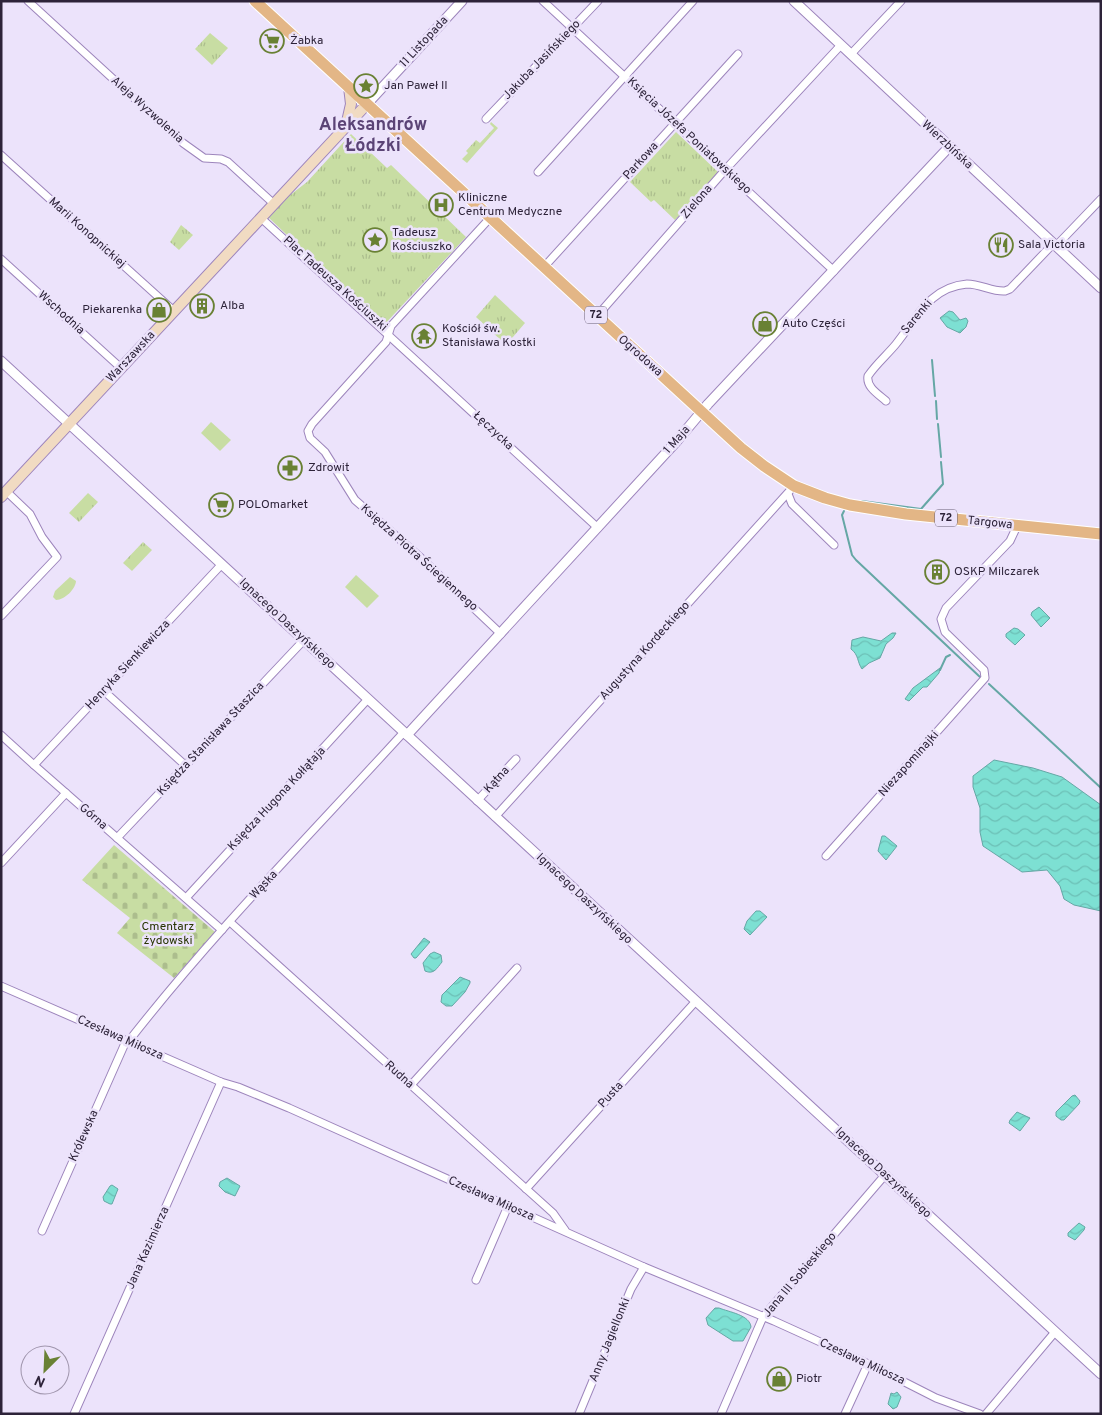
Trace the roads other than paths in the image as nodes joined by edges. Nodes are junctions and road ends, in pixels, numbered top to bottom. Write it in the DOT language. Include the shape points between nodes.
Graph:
graph roads {
  1 [pos="28,1"];
  2 [pos="255,1"];
  3 [pos="462,1"];
  4 [pos="543,1"];
  5 [pos="598,1"];
  6 [pos="693,1"];
  7 [pos="794,1"];
  8 [pos="901,1"];
  9 [pos="573,29"];
  10 [pos="841,45"];
  11 [pos="738,54"];
  12 [pos="851,54"];
  13 [pos="624,76"];
  14 [pos="349,87"];
  15 [pos="367,104"];
  16 [pos="486,119"];
  17 [pos="676,123"];
  18 [pos="346,127"];
  19 [pos="949,147"];
  20 [pos="1,155"];
  21 [pos="725,170"];
  22 [pos="538,172"];
  23 [pos="1101,199"];
  24 [pos="274,204"];
  25 [pos="261,218"];
  26 [pos="490,218"];
  27 [pos="1055,245"];
  28 [pos="1,259"];
  29 [pos="544,268"];
  30 [pos="834,271"];
  31 [pos="1101,288"];
  32 [pos="174,311"];
  33 [pos="597,316"];
  34 [pos="388,334"];
  35 [pos="1,361"];
  36 [pos="121,368"];
  37 [pos="886,401"];
  38 [pos="702,412"];
  39 [pos="70,423"];
  40 [pos="791,490"];
  41 [pos="4,494"];
  42 [pos="1017,526"];
  43 [pos="598,528"];
  44 [pos="1101,534"];
  45 [pos="834,545"];
  46 [pos="222,564"];
  47 [pos="1,616"];
  48 [pos="501,634"];
  49 [pos="304,640"];
  50 [pos="104,691"];
  51 [pos="368,699"];
  52 [pos="406,734"];
  53 [pos="1,735"];
  54 [pos="516,759"];
  55 [pos="34,765"];
  56 [pos="186,766"];
  57 [pos="66,793"];
  58 [pos="478,801"];
  59 [pos="495,817"];
  60 [pos="118,838"];
  61 [pos="826,856"];
  62 [pos="1,863"];
  63 [pos="186,898"];
  64 [pos="230,922"];
  65 [pos="222,930"];
  66 [pos="517,968"];
  67 [pos="1,986"];
  68 [pos="696,1001"];
  69 [pos="127,1041"];
  70 [pos="221,1082"];
  71 [pos="411,1085"];
  72 [pos="885,1176"];
  73 [pos="526,1189"];
  74 [pos="508,1206"];
  75 [pos="42,1231"];
  76 [pos="565,1231"];
  77 [pos="644,1267"];
  78 [pos="476,1280"];
  79 [pos="763,1317"];
  80 [pos="1055,1332"];
  81 [pos="868,1364"];
  82 [pos="1101,1374"];
  83 [pos="74,1414"];
  84 [pos="579,1414"];
  85 [pos="721,1414"];
  86 [pos="845,1414"];
  87 [pos="980,1414"];
  88 [pos="986,1414"];
  1 -- 24 [label="street, Aleja Wyzwolenia" via="183,143 204,158 228,162"];
  2 -- 14 [label="main road, 72"];
  3 -- 15 [label="street, 11 Listopada"];
  4 -- 9 [label="street, Księcia Józefa Poniatowskiego"];
  5 -- 9 [label="street, Jakuba Jasińskiego"];
  6 -- 13 [label="street"];
  7 -- 10 [label="street, Wierzbińska"];
  8 -- 12 [label="street"];
  9 -- 13 [label="street, Księcia Józefa Poniatowskiego"];
  9 -- 16 [label="street, Jakuba Jasińskiego"];
  10 -- 12 [label="street, Wierzbińska"];
  10 -- 21 [label="street, Zielona"];
  11 -- 17 [label="street, Parkowa"];
  12 -- 19 [label="street, Wierzbińska"];
  13 -- 17 [label="street, Księcia Józefa Poniatowskiego"];
  13 -- 22 [label="street"];
  14 -- 15 [label="main road, 72"];
  14 -- 18 [label="main road" via="350,108"];
  15 -- 18 [label="main road"];
  15 -- 26 [label="main road, 72"];
  17 -- 21 [label="street, Księcia Józefa Poniatowskiego"];
  17 -- 29 [label="street, Parkowa"];
  18 -- 24 [label="main road"];
  19 -- 27 [label="street, Wierzbińska"];
  19 -- 30 [label="street, 1 Maja"];
  20 -- 32 [label="street, Marii Konopnickiej"];
  21 -- 30 [label="street, Księcia Józefa Poniatowskiego"];
  21 -- 33 [label="street, Zielona"];
  23 -- 27 [label="street"];
  24 -- 25 [label="main road"];
  25 -- 32 [label="main road, Warszawska"];
  25 -- 34 [label="street, Plac Tadeusza Kościuszki"];
  26 -- 29 [label="main road, Ogrodowa / 72"];
  26 -- 34 [label="street, Plac Tadeusza Kościuszki" via="400,315"];
  27 -- 31 [label="street, Wierzbińska"];
  27 -- 37 [label="street, Sarenki" via="1010,289 1005,291 969,284 955,286 941,291 930,301 868,376 867,381"];
  28 -- 36 [label="street, Wschodnia"];
  29 -- 33 [label="main road, Ogrodowa / 72"];
  30 -- 38 [label="street, 1 Maja"];
  32 -- 36 [label="main road, Warszawska"];
  33 -- 38 [label="main road, Ogrodowa / 72"];
  34 -- 43 [label="street, Łęczycka"];
  34 -- 48 [label="street, Księdza Piotra Ściegiennego" via="386,342 312,424 308,431 310,438 325,452 355,500"];
  35 -- 39 [label="street, Ignacego Daszyńskiego"];
  36 -- 39 [label="main road, Warszawska"];
  38 -- 40 [label="main road, Ogrodowa / 72"];
  38 -- 43 [label="street, 1 Maja"];
  39 -- 41 [label="main road, Warszawska"];
  39 -- 46 [label="street, Ignacego Daszyńskiego"];
  40 -- 42 [label="main road, Targowa / 72" via="867,509"];
  40 -- 45 [label="street, Ogrodowa" via="792,504"];
  40 -- 59 [label="street, Augustyna Kordeckiego"];
  41 -- 47 [label="street" via="30,514 57,557"];
  42 -- 44 [label="main road, Targowa / 72"];
  42 -- 61 [label="street, Niezapominajki" via="1010,541 946,608 941,619 945,632 984,670 986,676"];
  43 -- 48 [label="street, 1 Maja"];
  46 -- 49 [label="street, Ignacego Daszyńskiego"];
  46 -- 50 [label="street, Henryka Sienkiewicza"];
  48 -- 52 [label="street, 1 Maja"];
  49 -- 51 [label="street, Ignacego Daszyńskiego"];
  49 -- 56 [label="street, Księdza Stanisława Staszica"];
  50 -- 55 [label="street, Henryka Sienkiewicza"];
  50 -- 56 [label="street"];
  51 -- 52 [label="street, Ignacego Daszyńskiego"];
  51 -- 63 [label="street, Księdza Hugona Kołłątaja"];
  52 -- 58 [label="street, Ignacego Daszyńskiego"];
  52 -- 64 [label="street, Wąska"];
  53 -- 55 [label="street, Górna"];
  54 -- 58 [label="street, Kątna"];
  55 -- 57 [label="street, Górna"];
  56 -- 60 [label="street, Księdza Stanisława Staszica"];
  57 -- 60 [label="street, Górna"];
  57 -- 62 [label="street"];
  58 -- 59 [label="street, Ignacego Daszyńskiego"];
  59 -- 68 [label="street, Ignacego Daszyńskiego"];
  60 -- 63 [label="street, Górna"];
  63 -- 65 [label="street"];
  64 -- 65 [label="street, Wąska"];
  64 -- 71 [label="street, Rudna"];
  65 -- 69 [label="street, Wąska"];
  66 -- 71 [label="street"];
  67 -- 69 [label="street, Czesława Miłosza"];
  68 -- 72 [label="street, Ignacego Daszyńskiego"];
  68 -- 73 [label="street, Pusta"];
  69 -- 70 [label="street, Czesława Miłosza"];
  69 -- 75 [label="street, Królewska"];
  70 -- 74 [label="street, Czesława Miłosza" via="289,1108"];
  70 -- 83 [label="street, Jana Kazimierza"];
  71 -- 73 [label="street, Rudna"];
  72 -- 79 [label="street, Jana III Sobieskiego"];
  72 -- 80 [label="street, Ignacego Daszyńskiego"];
  73 -- 76 [label="street, Rudna" via="553,1213"];
  74 -- 76 [label="street, Czesława Miłosza"];
  74 -- 78 [label="street"];
  76 -- 77 [label="street, Czesława Miłosza"];
  77 -- 79 [label="street, Czesława Miłosza"];
  77 -- 84 [label="street, Anny Jagiellonki" via="631,1289"];
  79 -- 81 [label="street, Czesława Miłosza"];
  79 -- 85 [label="street, Jana III Sobieskiego"];
  80 -- 82 [label="street, Ignacego Daszyńskiego"];
  80 -- 88 [label="street"];
  81 -- 86 [label="street"];
  81 -- 87 [label="street, Czesława Miłosza" via="936,1398"];
}
